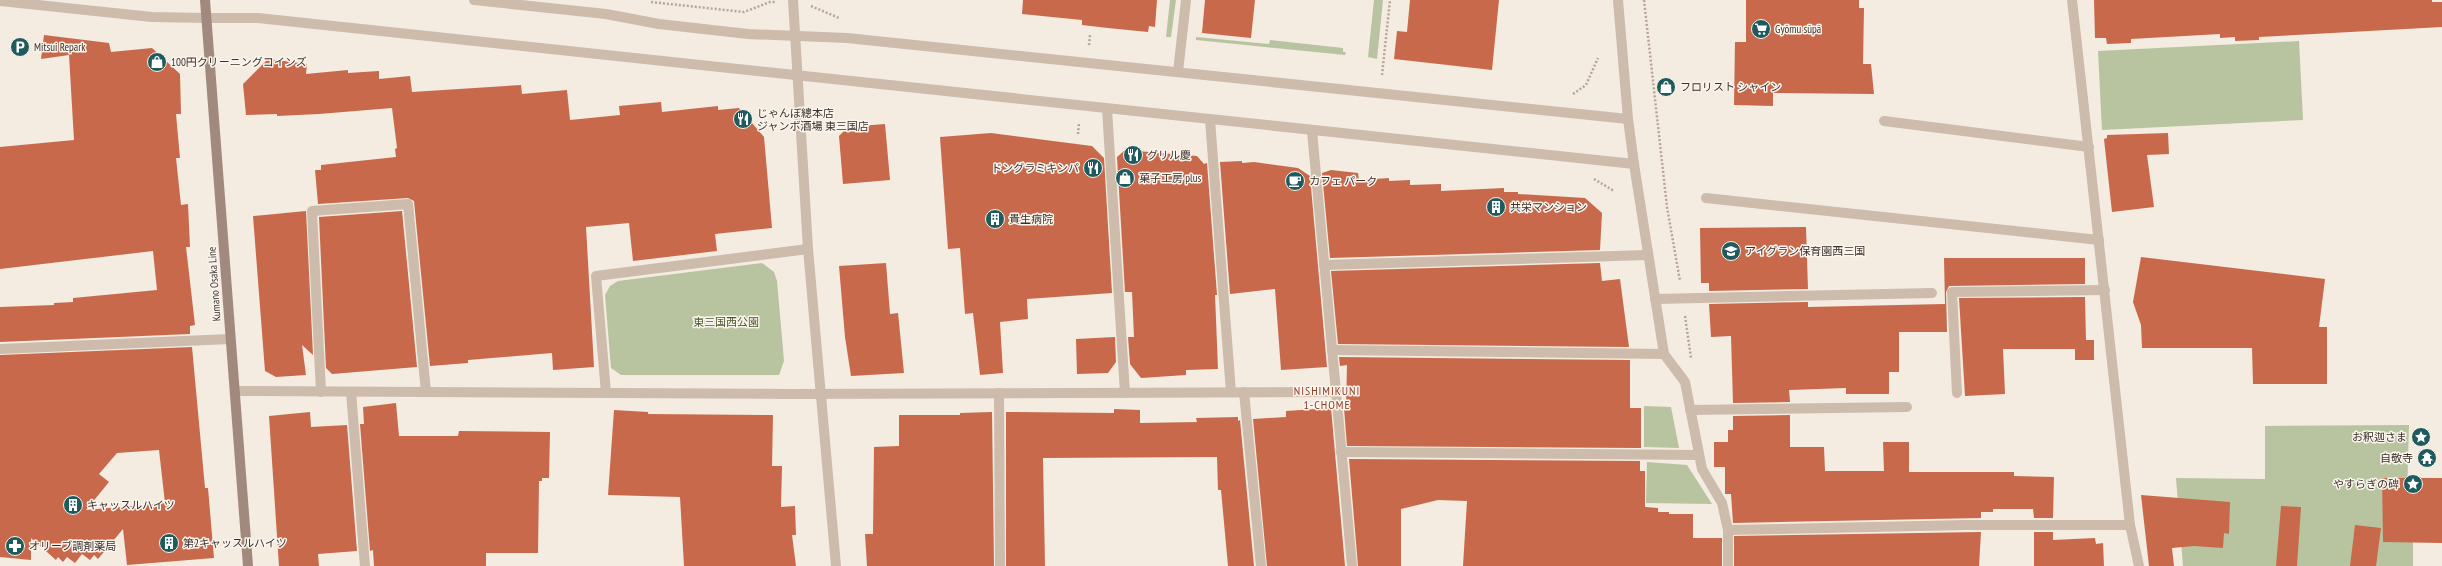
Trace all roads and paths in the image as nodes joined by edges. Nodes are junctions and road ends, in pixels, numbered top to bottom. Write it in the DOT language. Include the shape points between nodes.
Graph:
graph roads {
  1 [pos="205,0"];
  2 [pos="474,0"];
  3 [pos="770,0"];
  4 [pos="793,0"];
  5 [pos="1186,0"];
  6 [pos="1390,0"];
  7 [pos="1618,0"];
  8 [pos="1644,0"];
  9 [pos="2072,0"];
  10 [pos="0,1"];
  11 [pos="646,2"];
  12 [pos="206,18"];
  13 [pos="794,35"];
  14 [pos="1178,72"];
  15 [pos="796,75"];
  16 [pos="1381,94"];
  17 [pos="1107,109"];
  18 [pos="1628,119"];
  19 [pos="1210,120"];
  20 [pos="1080,121"];
  21 [pos="1884,121"];
  22 [pos="1312,131"];
  23 [pos="1078,134"];
  24 [pos="2089,147"];
  25 [pos="1634,164"];
  26 [pos="1706,198"];
  27 [pos="2100,240"];
  28 [pos="808,249"];
  29 [pos="1648,255"];
  30 [pos="1324,265"];
  31 [pos="2105,290"];
  32 [pos="1932,293"];
  33 [pos="1655,298"];
  34 [pos="1682,298"];
  35 [pos="230,339"];
  36 [pos="0,349"];
  37 [pos="1332,350"];
  38 [pos="1664,354"];
  39 [pos="1692,361"];
  40 [pos="235,391"];
  41 [pos="321,392"];
  42 [pos="351,392"];
  43 [pos="426,392"];
  44 [pos="1231,392"];
  45 [pos="1244,392"];
  46 [pos="1336,392"];
  47 [pos="606,393"];
  48 [pos="998,393"];
  49 [pos="1125,393"];
  50 [pos="1957,393"];
  51 [pos="820,394"];
  52 [pos="1907,407"];
  53 [pos="1690,410"];
  54 [pos="1341,452"];
  55 [pos="1699,455"];
  56 [pos="2130,525"];
  57 [pos="1728,530"];
  58 [pos="248,566"];
  59 [pos="365,566"];
  60 [pos="836,566"];
  61 [pos="1000,566"];
  62 [pos="1261,566"];
  63 [pos="1352,566"];
  64 [pos="1728,566"];
  65 [pos="2139,566"];
  1 -- 12 [label="main road, Kumano Osaka Line"];
  2 -- 13 [label="street" via="606,14 659,24 748,34"];
  3 -- 11 [label="path" via="744,12"];
  4 -- 13 [label="street"];
  5 -- 14 [label="street"];
  6 -- 16 [label="path"];
  7 -- 18 [label="street"];
  8 -- 34 [label="path" via="1667,207"];
  9 -- 24 [label="street"];
  10 -- 12 [label="street" via="152,17"];
  12 -- 15 [label="street" via="258,18"];
  12 -- 35 [label="main road, Kumano Osaka Line"];
  13 -- 14 [label="street" via="847,38"];
  13 -- 15 [label="street"];
  14 -- 16 [label="street"];
  15 -- 17 [label="street"];
  15 -- 28 [label="street"];
  16 -- 18 [label="street"];
  17 -- 19 [label="street"];
  17 -- 49 [label="street"];
  18 -- 25 [label="street"];
  19 -- 22 [label="street"];
  19 -- 44 [label="street"];
  20 -- 23 [label="path"];
  21 -- 24 [label="street"];
  22 -- 25 [label="street"];
  22 -- 30 [label="street"];
  24 -- 27 [label="street"];
  25 -- 29 [label="street"];
  26 -- 27 [label="street"];
  27 -- 31 [label="street"];
  28 -- 47 [label="street" via="596,276"];
  28 -- 51 [label="street"];
  29 -- 30 [label="street"];
  29 -- 33 [label="street"];
  30 -- 37 [label="street"];
  31 -- 50 [label="street" via="1952,292"];
  31 -- 56 [label="street"];
  32 -- 34 [label="street"];
  33 -- 34 [label="street"];
  33 -- 38 [label="street"];
  34 -- 39 [label="path"];
  35 -- 36 [label="street"];
  35 -- 40 [label="main road, Kumano Osaka Line"];
  37 -- 38 [label="street"];
  37 -- 46 [label="street"];
  38 -- 53 [label="street" via="1685,382"];
  40 -- 41 [label="street"];
  40 -- 58 [label="main road, Kumano Osaka Line"];
  41 -- 42 [label="street"];
  41 -- 43 [label="street" via="312,211 408,204"];
  42 -- 43 [label="street"];
  42 -- 59 [label="street"];
  43 -- 47 [label="street"];
  44 -- 45 [label="street"];
  44 -- 49 [label="street"];
  45 -- 46 [label="street"];
  45 -- 62 [label="street"];
  46 -- 54 [label="street"];
  47 -- 51 [label="street"];
  48 -- 49 [label="street"];
  48 -- 51 [label="street"];
  48 -- 61 [label="street"];
  51 -- 60 [label="street"];
  52 -- 53 [label="street"];
  53 -- 55 [label="street"];
  54 -- 55 [label="street"];
  54 -- 63 [label="street"];
  55 -- 57 [label="street" via="1702,469 1722,504"];
  56 -- 57 [label="street" via="1966,524"];
  56 -- 65 [label="street"];
  57 -- 64 [label="street"];
}
